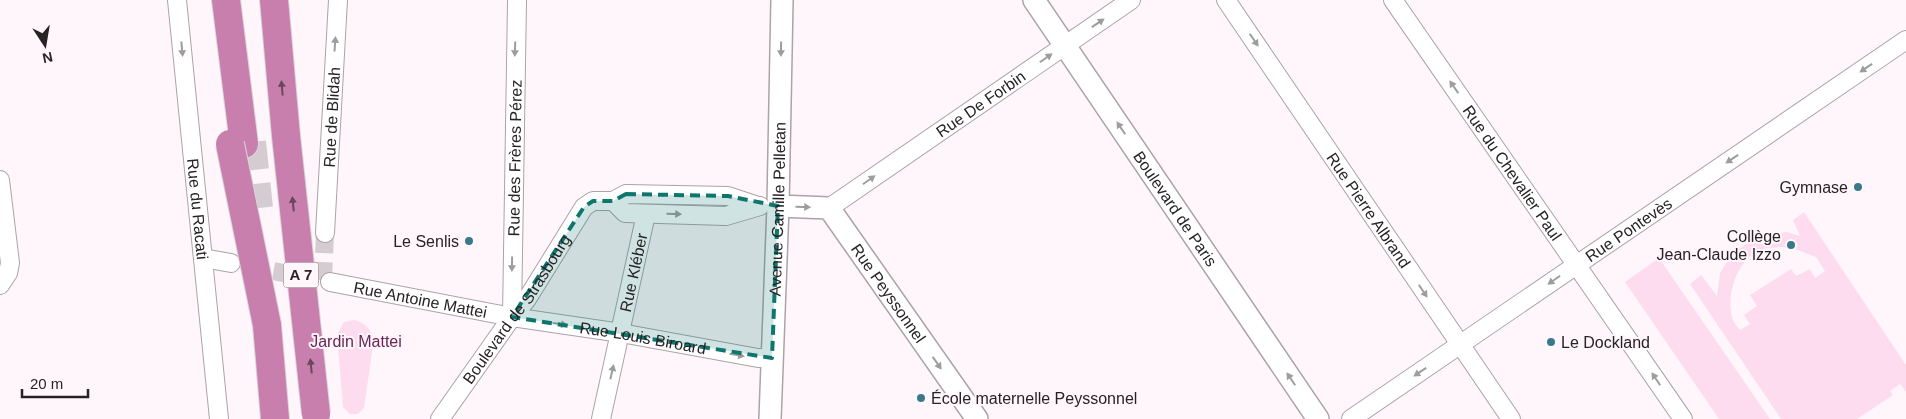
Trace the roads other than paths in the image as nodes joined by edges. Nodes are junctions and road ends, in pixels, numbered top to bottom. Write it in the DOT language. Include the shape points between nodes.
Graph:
graph roads {
  1 [pos="177,0"];
  2 [pos="215,0"];
  3 [pos="226,0"];
  4 [pos="238,0"];
  5 [pos="274,0"];
  6 [pos="338,0"];
  7 [pos="517,0"];
  8 [pos="782,0"];
  9 [pos="1034,0"];
  10 [pos="1131,0"];
  11 [pos="1226,0"];
  12 [pos="1393,0"];
  13 [pos="1906,40"];
  14 [pos="1065,45"];
  15 [pos="242,144"];
  16 [pos="0,180"];
  17 [pos="613,201"];
  18 [pos="768,206"];
  19 [pos="259,208"];
  20 [pos="829,208"];
  21 [pos="646,214"];
  22 [pos="325,233"];
  23 [pos="203,258"];
  24 [pos="232,263"];
  25 [pos="1577,264"];
  26 [pos="330,282"];
  27 [pos="0,285"];
  28 [pos="512,317"];
  29 [pos="267,325"];
  30 [pos="621,333"];
  31 [pos="1460,345"];
  32 [pos="772,358"];
  33 [pos="316,417"];
  34 [pos="219,419"];
  35 [pos="275,419"];
  36 [pos="440,419"];
  37 [pos="601,419"];
  38 [pos="770,419"];
  39 [pos="977,419"];
  40 [pos="1318,419"];
  41 [pos="1351,419"];
  42 [pos="1511,419"];
  43 [pos="1683,419"];
  1 -- 23 [label="street, Rue du Racati, one-way"];
  2 -- 15 [label="highway"];
  3 -- 15 [label="highway"];
  4 -- 15 [label="highway"];
  33 -- 5 [label="highway, A 7, one-way, bridge"];
  22 -- 6 [label="street, Rue de Blidah, one-way"];
  7 -- 28 [label="street, Rue des Frères Pérez, one-way"];
  8 -- 18 [label="street, Avenue Camille Pelletan, one-way"];
  9 -- 14 [label="street, Boulevard de Paris"];
  14 -- 10 [label="street, Rue De Forbin, one-way"];
  11 -- 31 [label="street, Rue Pierre Albrand, one-way"];
  25 -- 12 [label="street, Rue du Chevalier Paul, one-way"];
  13 -- 25 [label="street, Rue Pontevès, one-way"];
  20 -- 14 [label="street, Rue De Forbin, one-way"];
  40 -- 14 [label="street, Boulevard de Paris, one-way"];
  15 -- 29 [label="highway, bridge"];
  16 -- 27 [label="street" via="10,263"];
  17 -- 18 [label="street" via="626,194 728,196"];
  17 -- 21 [label="street" via="625,213"];
  17 -- 28 [label="street, Boulevard de Strasbourg" via="593,201 584,207 527,299"];
  18 -- 20 [label="street, one-way"];
  21 -- 18 [label="street, one-way" via="726,216"];
  18 -- 32 [label="street, Avenue Camille Pelletan"];
  19 -- 29 [label="highway, A 7, bridge"];
  20 -- 39 [label="street, Rue Peyssonnel, one-way"];
  21 -- 30 [label="street, Rue Kléber"];
  23 -- 24 [label="street"];
  23 -- 34 [label="street, Rue du Racati"];
  25 -- 31 [label="street, Rue Pontevès, one-way"];
  43 -- 25 [label="street, Rue du Chevalier Paul, one-way"];
  26 -- 28 [label="street, Rue Antoine Mattei"];
  28 -- 30 [label="street, Rue Louis Biroard, one-way"];
  28 -- 36 [label="street, Boulevard de Strasbourg"];
  29 -- 35 [label="highway, A 7"];
  30 -- 32 [label="street, Rue Louis Biroard, one-way"];
  37 -- 30 [label="street, Rue Kléber, one-way"];
  31 -- 41 [label="street, Rue Pontevès, one-way"];
  31 -- 42 [label="street, Rue Pierre Albrand"];
  32 -- 38 [label="street, Avenue Camille Pelletan"];
}
